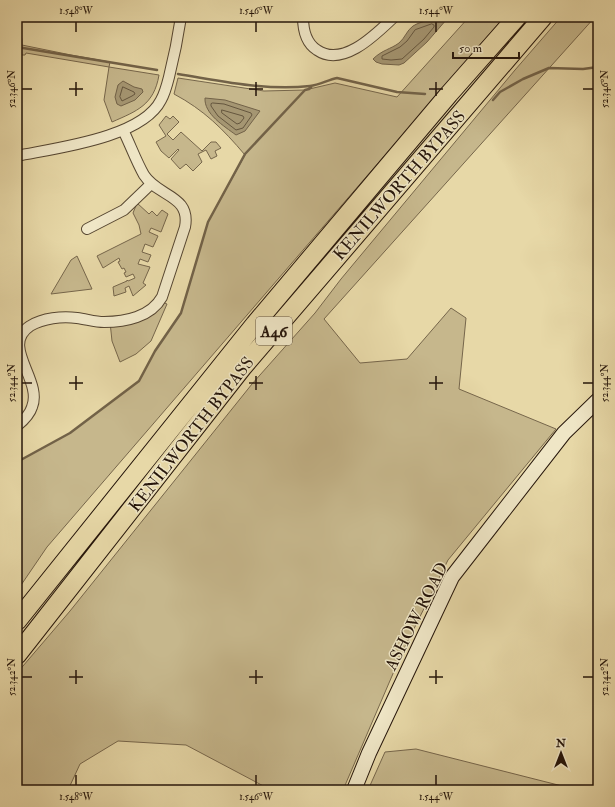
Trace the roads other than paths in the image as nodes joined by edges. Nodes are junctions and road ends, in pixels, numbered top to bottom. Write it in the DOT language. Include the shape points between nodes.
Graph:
graph roads {
  1 [pos="181,17"];
  2 [pos="303,17"];
  3 [pos="394,17"];
  4 [pos="517,17"];
  5 [pos="543,17"];
  6 [pos="123,130"];
  7 [pos="17,156"];
  8 [pos="151,184"];
  9 [pos="86,229"];
  10 [pos="598,400"];
  11 [pos="17,426"];
  12 [pos="17,621"];
  13 [pos="17,655"];
  14 [pos="354,790"];
  1 -- 6 [label="street" via="172,64 161,100 155,110 144,119"];
  2 -- 3 [label="street" via="305,34 310,43 319,51 331,56 342,55 354,48"];
  4 -- 12 [label="highway, KENILWORTH BYPASS / A46" via="448,94 255,324"];
  5 -- 13 [label="highway, KENILWORTH BYPASS / A46" via="242,368"];
  6 -- 7 [label="street" via="100,139"];
  6 -- 8 [label="street" via="144,175"];
  8 -- 9 [label="street" via="124,210"];
  8 -- 11 [label="street" via="180,203 187,218 160,301 145,314 125,320 102,322 61,318 41,321 28,327 19,339 18,347 34,394 32,407"];
  10 -- 14 [label="main road, ASHOW ROAD" via="564,433 452,577"];
}
